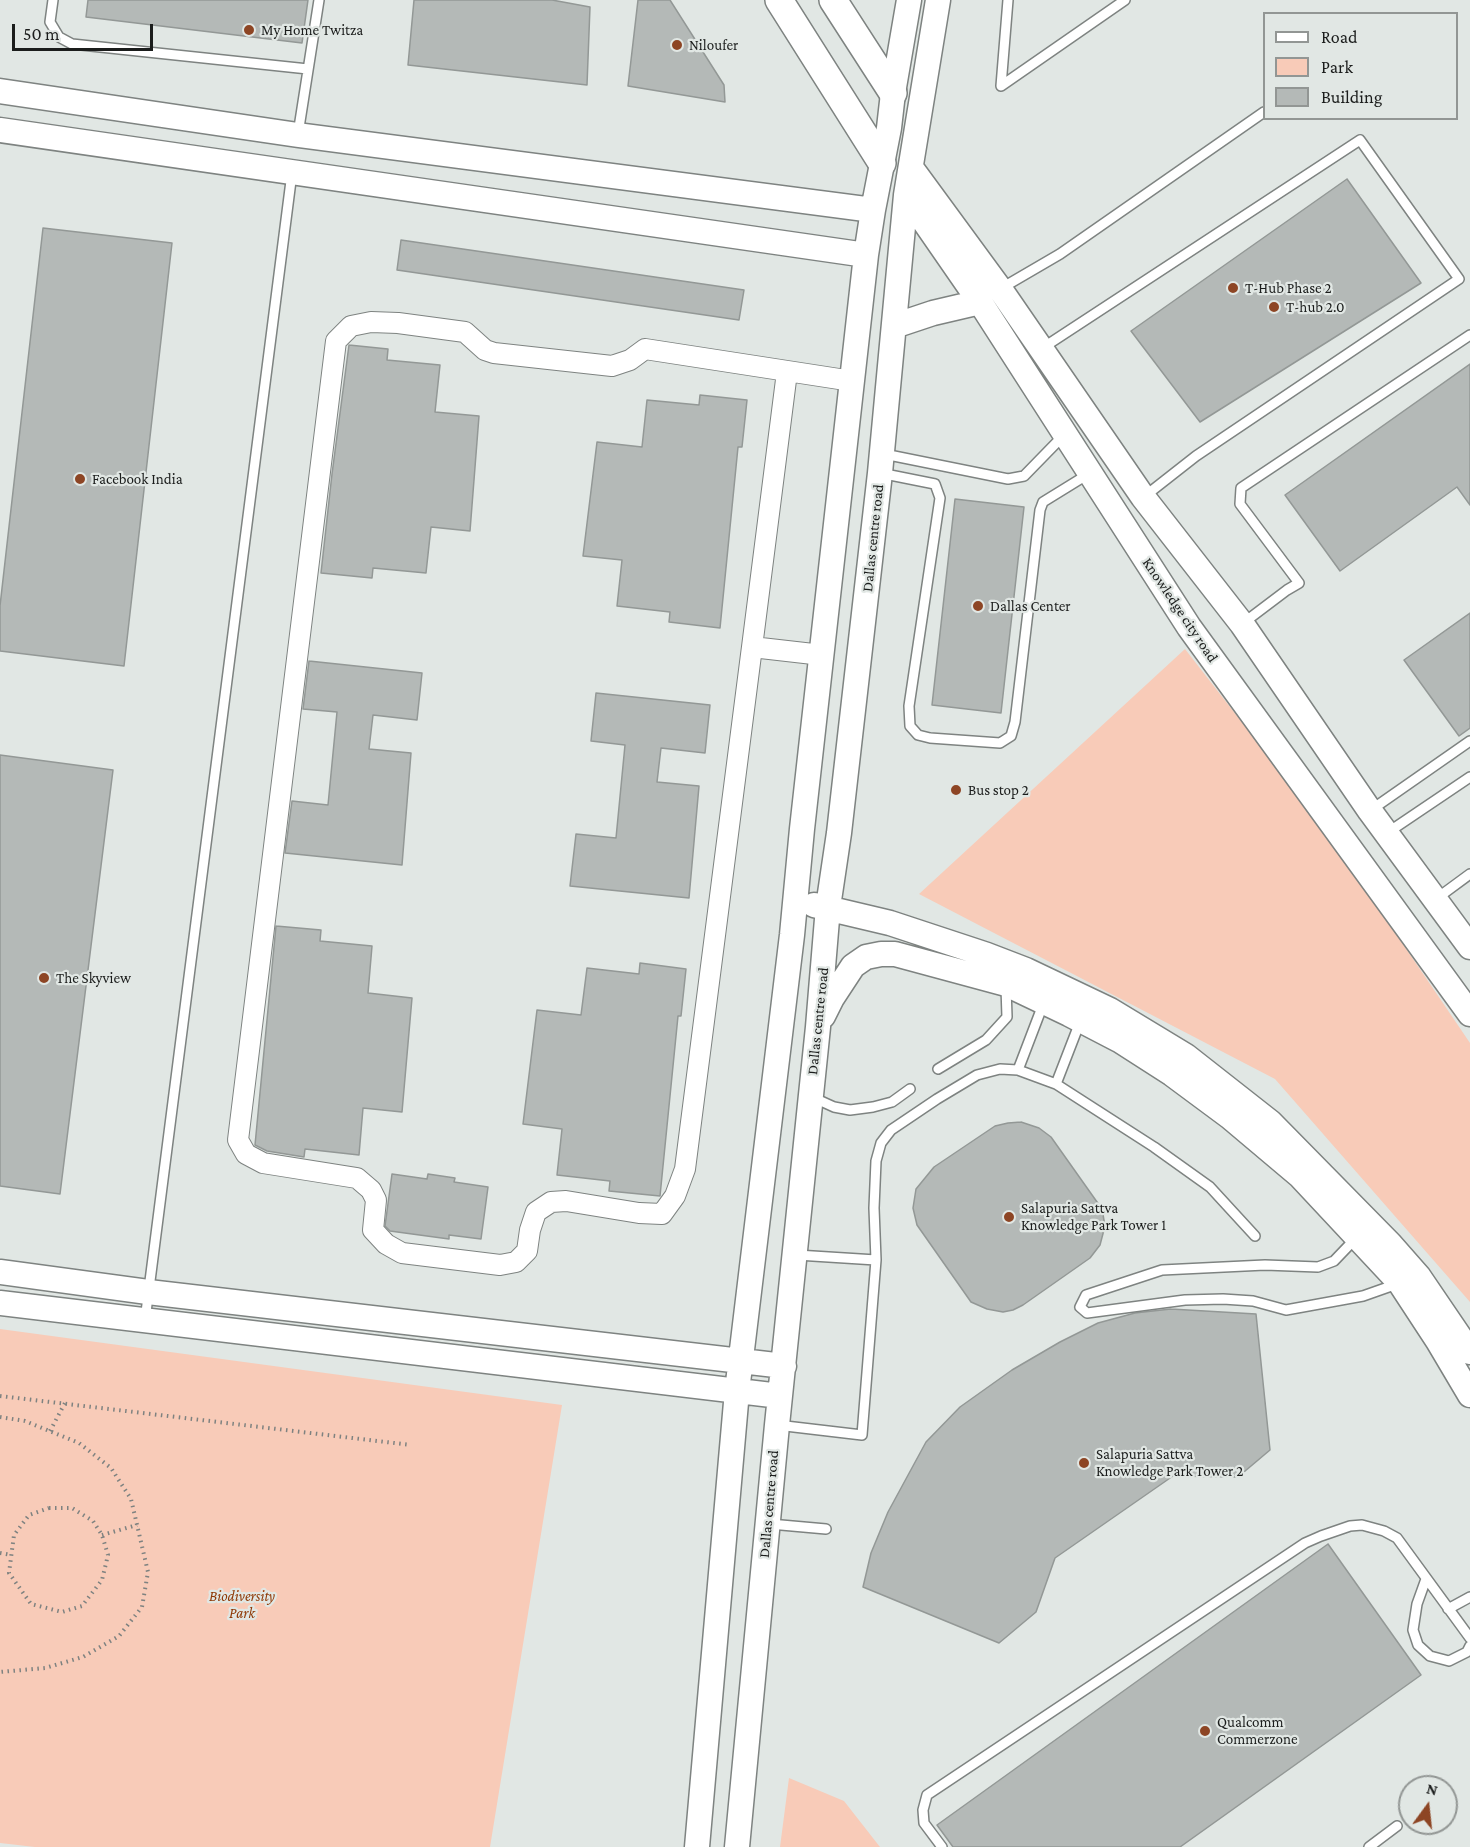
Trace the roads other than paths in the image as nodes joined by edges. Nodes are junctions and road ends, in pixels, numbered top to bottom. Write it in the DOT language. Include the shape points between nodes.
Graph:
graph roads {
  1 [pos="53,0"];
  2 [pos="319,0"];
  3 [pos="779,0"];
  4 [pos="833,0"];
  5 [pos="909,0"];
  6 [pos="938,0"];
  7 [pos="1008,0"];
  8 [pos="1125,0"];
  9 [pos="308,69"];
  10 [pos="0,91"];
  11 [pos="893,93"];
  12 [pos="1263,113"];
  13 [pos="0,130"];
  14 [pos="298,135"];
  15 [pos="882,163"];
  16 [pos="912,169"];
  17 [pos="292,171"];
  18 [pos="906,195"];
  19 [pos="873,210"];
  20 [pos="866,255"];
  21 [pos="1000,289"];
  22 [pos="980,302"];
  23 [pos="894,326"];
  24 [pos="1470,335"];
  25 [pos="1041,349"];
  26 [pos="787,372"];
  27 [pos="852,381"];
  28 [pos="1065,434"];
  29 [pos="881,463"];
  30 [pos="1090,473"];
  31 [pos="1143,497"];
  32 [pos="1242,624"];
  33 [pos="752,647"];
  34 [pos="822,655"];
  35 [pos="1470,741"];
  36 [pos="1470,777"];
  37 [pos="1370,811"];
  38 [pos="1386,833"];
  39 [pos="1470,874"];
  40 [pos="1436,899"];
  41 [pos="795,902"];
  42 [pos="828,907"];
  43 [pos="1470,946"];
  44 [pos="1006,984"];
  45 [pos="1044,1002"];
  46 [pos="1470,1014"];
  47 [pos="1081,1020"];
  48 [pos="818,1027"];
  49 [pos="938,1069"];
  50 [pos="1018,1070"];
  51 [pos="1056,1084"];
  52 [pos="910,1089"];
  53 [pos="810,1096"];
  54 [pos="1174,1162"];
  55 [pos="1171,1172"];
  56 [pos="1255,1236"];
  57 [pos="1357,1236"];
  58 [pos="795,1254"];
  59 [pos="876,1260"];
  60 [pos="0,1272"];
  61 [pos="1400,1283"];
  62 [pos="147,1292"];
  63 [pos="0,1303"];
  64 [pos="145,1320"];
  65 [pos="1470,1352"];
  66 [pos="741,1361"];
  67 [pos="784,1366"];
  68 [pos="737,1391"];
  69 [pos="1470,1395"];
  70 [pos="780,1396"];
  71 [pos="777,1425"];
  72 [pos="767,1524"];
  73 [pos="826,1529"];
  74 [pos="1426,1579"];
  75 [pos="1470,1597"];
  76 [pos="1448,1609"];
  77 [pos="1470,1638"];
  78 [pos="1469,1651"];
  79 [pos="1397,1826"];
  80 [pos="697,1847"];
  81 [pos="737,1847"];
  82 [pos="942,1847"];
  83 [pos="1369,1847"];
  1 -- 9 [label="lane" via="50,22 59,37 72,44"];
  2 -- 9 [label="lane"];
  3 -- 15 [label="main road"];
  4 -- 11 [label="main road"];
  5 -- 11 [label="street"];
  6 -- 16 [label="street, Dallas centre road"];
  7 -- 8 [label="lane" via="1001,86"];
  9 -- 14 [label="lane"];
  10 -- 14 [label="street"];
  11 -- 15 [label="street"];
  12 -- 21 [label="lane" via="1060,254"];
  13 -- 17 [label="street"];
  14 -- 19 [label="street"];
  15 -- 19 [label="street"];
  16 -- 18 [label="street, Dallas centre road"];
  16 -- 21 [label="street"];
  17 -- 20 [label="street"];
  17 -- 62 [label="lane"];
  18 -- 22 [label="street, Knowledge city road"];
  18 -- 23 [label="street, Dallas centre road"];
  19 -- 20 [label="street"];
  20 -- 27 [label="street"];
  21 -- 25 [label="street"];
  22 -- 23 [label="street"];
  22 -- 28 [label="street, Knowledge city road"];
  23 -- 29 [label="street, Dallas centre road"];
  24 -- 32 [label="lane" via="1242,488 1240,504 1299,583"];
  25 -- 31 [label="street"];
  25 -- 31 [label="lane" via="1360,140 1459,279 1196,456"];
  26 -- 27 [label="street"];
  26 -- 33 [label="street"];
  26 -- 33 [label="street" via="645,349 612,366 494,353 465,332 398,323 351,326 336,341 238,1140 246,1154 263,1163 357,1178 376,1200 373,1230 386,1245 402,1253 500,1265 516,1262 527,1251 536,1212 551,1202 662,1214 675,1196 685,1169"];
  27 -- 34 [label="street"];
  28 -- 29 [label="lane" via="1024,476 1008,479 923,463"];
  28 -- 30 [label="street, Knowledge city road"];
  29 -- 30 [label="lane" via="935,484 940,498 909,706 910,726 918,735 930,738 1000,743 1011,736 1015,722 1040,510 1043,502"];
  29 -- 42 [label="street, Dallas centre road"];
  30 -- 46 [label="street, Knowledge city road" via="1189,627"];
  31 -- 32 [label="street"];
  32 -- 37 [label="street"];
  33 -- 34 [label="street"];
  34 -- 41 [label="street"];
  35 -- 37 [label="lane"];
  36 -- 38 [label="lane"];
  37 -- 38 [label="street"];
  38 -- 40 [label="street"];
  39 -- 40 [label="lane"];
  40 -- 43 [label="street"];
  41 -- 42 [label="street"];
  41 -- 66 [label="street"];
  42 -- 48 [label="street, Dallas centre road"];
  42 -- 65 [label="street" via="890,922 1026,970 1110,1010 1186,1056 1270,1122 1377,1230 1419,1277"];
  44 -- 45 [label="street"];
  44 -- 48 [label="street" via="896,954 866,957 853,966"];
  44 -- 49 [label="lane" via="1007,1017 986,1040"];
  45 -- 47 [label="street"];
  45 -- 50 [label="lane"];
  47 -- 51 [label="lane"];
  47 -- 57 [label="street" via="1172,1074 1230,1117 1300,1176"];
  48 -- 53 [label="street, Dallas centre road"];
  50 -- 51 [label="lane"];
  50 -- 59 [label="lane" via="1000,1069 977,1075 891,1130 881,1143 876,1161"];
  51 -- 54 [label="lane"];
  52 -- 53 [label="lane" via="892,1102 850,1110"];
  53 -- 58 [label="street, Dallas centre road"];
  54 -- 55 [label="lane"];
  54 -- 56 [label="lane" via="1210,1187"];
  57 -- 61 [label="street"];
  57 -- 61 [label="lane" via="1334,1261 1318,1267 1265,1265 1161,1270 1086,1295 1080,1307 1087,1312 1223,1299 1253,1301 1286,1310 1363,1296"];
  58 -- 59 [label="lane"];
  58 -- 67 [label="street, Dallas centre road"];
  59 -- 71 [label="lane" via="862,1435"];
  60 -- 62 [label="street"];
  61 -- 69 [label="street"];
  62 -- 64 [label="lane"];
  62 -- 66 [label="street"];
  63 -- 64 [label="street"];
  64 -- 68 [label="street"];
  66 -- 67 [label="street"];
  66 -- 68 [label="street"];
  67 -- 70 [label="street, Dallas centre road"];
  68 -- 70 [label="street"];
  68 -- 80 [label="street"];
  70 -- 71 [label="street, Dallas centre road"];
  71 -- 72 [label="street, Dallas centre road"];
  72 -- 73 [label="lane"];
  72 -- 81 [label="street, Dallas centre road"];
  74 -- 76 [label="lane"];
  74 -- 78 [label="lane" via="1413,1630 1418,1645 1430,1656 1449,1661"];
  74 -- 82 [label="lane" via="1397,1538 1384,1531 1350,1526 1305,1543 927,1795 924,1823"];
  75 -- 76 [label="lane"];
  76 -- 77 [label="lane"];
  79 -- 83 [label="lane"];
}
